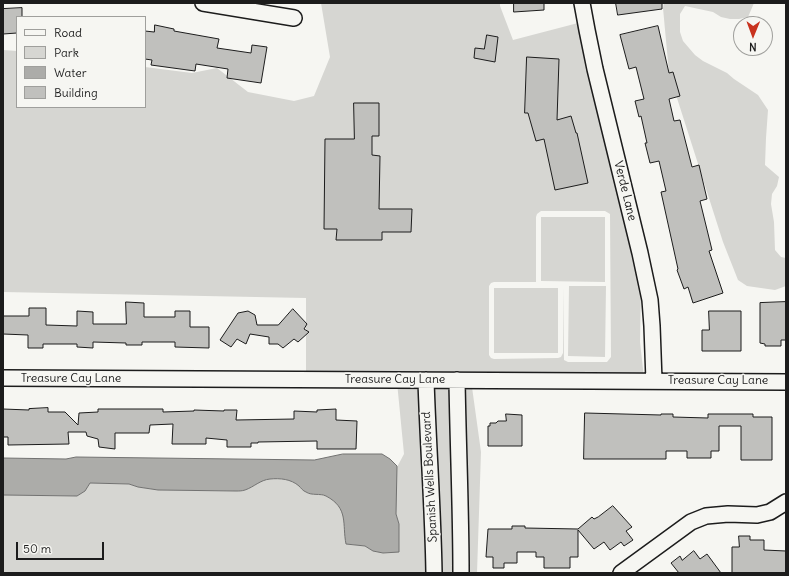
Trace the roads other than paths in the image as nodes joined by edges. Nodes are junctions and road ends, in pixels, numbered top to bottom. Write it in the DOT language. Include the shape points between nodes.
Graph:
graph roads {
  1 [pos="203,3"];
  2 [pos="582,3"];
  3 [pos="294,18"];
  4 [pos="3,378"];
  5 [pos="426,380"];
  6 [pos="457,380"];
  7 [pos="654,381"];
  8 [pos="786,382"];
  9 [pos="786,502"];
  10 [pos="434,573"];
  11 [pos="462,573"];
  12 [pos="621,573"];
  1 -- 3 [label="street"];
  2 -- 7 [label="street, Verde Lane" via="595,69 650,300"];
  4 -- 5 [label="street, Treasure Cay Lane"];
  5 -- 6 [label="street, Treasure Cay Lane"];
  5 -- 10 [label="street, Spanish Wells Boulevard"];
  6 -- 7 [label="street, Treasure Cay Lane"];
  6 -- 11 [label="street"];
  7 -- 8 [label="street, Treasure Cay Lane"];
  9 -- 12 [label="street" via="770,512 757,515 706,516 691,522"];
}
